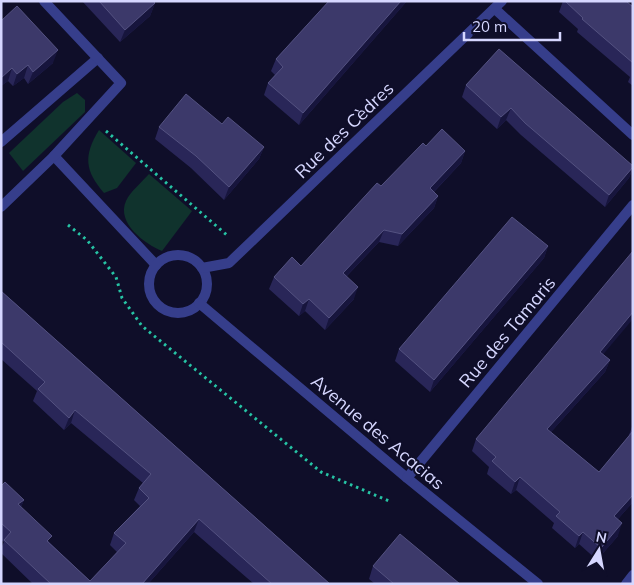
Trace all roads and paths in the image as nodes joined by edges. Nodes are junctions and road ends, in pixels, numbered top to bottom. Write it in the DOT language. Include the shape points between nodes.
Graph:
graph roads {
  1 [pos="44,1"];
  2 [pos="498,5"];
  3 [pos="98,58"];
  4 [pos="90,117"];
  5 [pos="633,135"];
  6 [pos="1,142"];
  7 [pos="54,156"];
  8 [pos="633,206"];
  9 [pos="1,207"];
  10 [pos="68,225"];
  11 [pos="242,248"];
  12 [pos="156,265"];
  13 [pos="202,268"];
  14 [pos="199,303"];
  15 [pos="407,478"];
  16 [pos="389,501"];
  17 [pos="633,575"];
  18 [pos="538,584"];
  19 [pos="626,584"];
  1 -- 3 [label="street"];
  2 -- 5 [label="street"];
  2 -- 11 [label="street, Rue des Cèdres"];
  3 -- 4 [label="street" via="121,83"];
  3 -- 6 [label="street"];
  4 -- 7 [label="street"];
  4 -- 11 [label="path"];
  7 -- 9 [label="street"];
  7 -- 12 [label="street"];
  8 -- 15 [label="street, Rue des Tamaris"];
  10 -- 16 [label="path" via="87,240 116,277 122,298 142,326 321,472"];
  11 -- 13 [label="street, Rue des Cèdres" via="229,263"];
  12 -- 13 [label="street" via="170,256 179,256 189,257"];
  12 -- 14 [label="street" via="149,287 157,304 165,310 181,313"];
  13 -- 14 [label="street" via="206,285"];
  14 -- 15 [label="street, Avenue des Acacias"];
  15 -- 18 [label="street, Avenue des Acacias"];
  17 -- 19 [label="street"];
}
